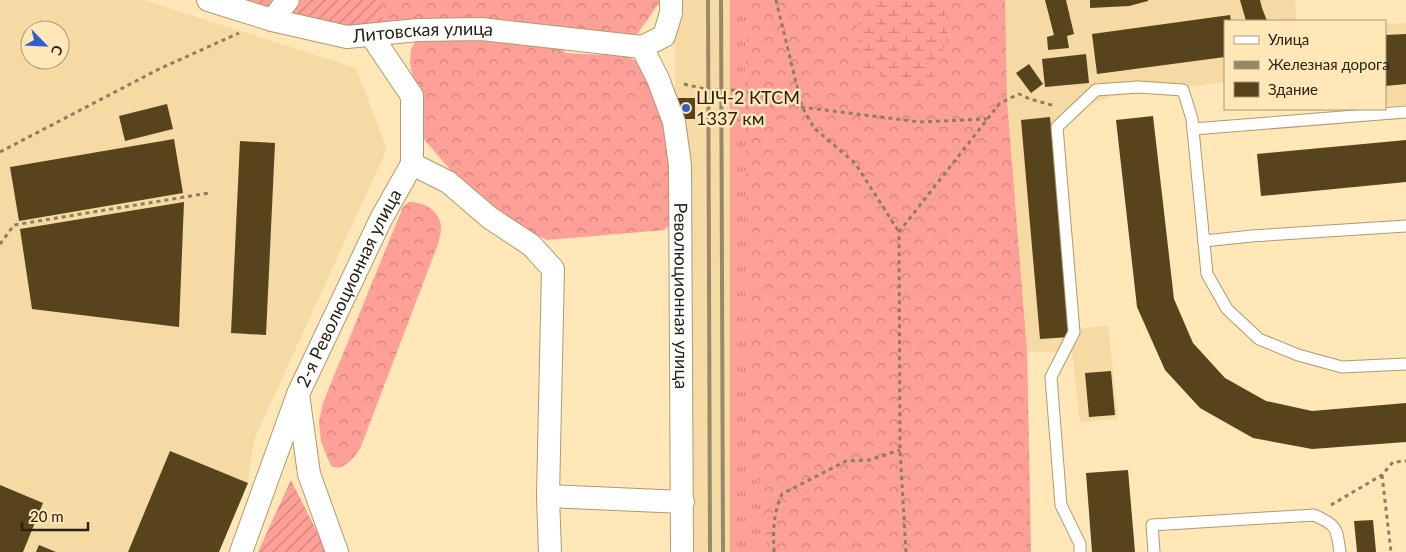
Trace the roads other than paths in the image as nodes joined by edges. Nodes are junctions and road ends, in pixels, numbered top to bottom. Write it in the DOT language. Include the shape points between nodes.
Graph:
graph roads {
  1 [pos="208,0"];
  2 [pos="288,0"];
  3 [pos="671,0"];
  4 [pos="272,20"];
  5 [pos="371,35"];
  6 [pos="642,47"];
  7 [pos="1406,112"];
  8 [pos="1194,129"];
  9 [pos="412,164"];
  10 [pos="1406,226"];
  11 [pos="1204,241"];
  12 [pos="1406,364"];
  13 [pos="298,394"];
  14 [pos="548,496"];
  15 [pos="683,502"];
  16 [pos="241,552"];
  17 [pos="337,552"];
  18 [pos="550,552"];
  19 [pos="682,552"];
  20 [pos="1080,552"];
  21 [pos="1154,552"];
  22 [pos="1340,552"];
  1 -- 4 [label="street, Литовская улица"];
  2 -- 4 [label="street"];
  3 -- 6 [label="street" via="664,36"];
  4 -- 5 [label="street, Литовская улица" via="347,37"];
  5 -- 6 [label="street, Литовская улица" via="481,29"];
  5 -- 9 [label="street, 2-я Революционная улица" via="412,96"];
  6 -- 15 [label="street, Революционная улица" via="674,122 680,165"];
  7 -- 8 [label="lane"];
  8 -- 11 [label="lane"];
  8 -- 20 [label="lane" via="1183,90 1138,87 1096,90 1057,127 1074,332 1051,377 1060,505 1080,544"];
  9 -- 13 [label="street, 2-я Революционная улица" via="381,219"];
  9 -- 14 [label="street" via="448,182 490,218 531,245 553,270"];
  10 -- 11 [label="lane"];
  11 -- 12 [label="lane" via="1207,274 1227,309 1259,339 1298,355 1342,366"];
  13 -- 16 [label="street"];
  13 -- 17 [label="street, 2-я Революционная улица" via="309,474"];
  14 -- 15 [label="street"];
  14 -- 18 [label="street"];
  15 -- 19 [label="street, Революционная улица"];
  21 -- 22 [label="lane" via="1152,525 1314,516 1332,523"];
}
